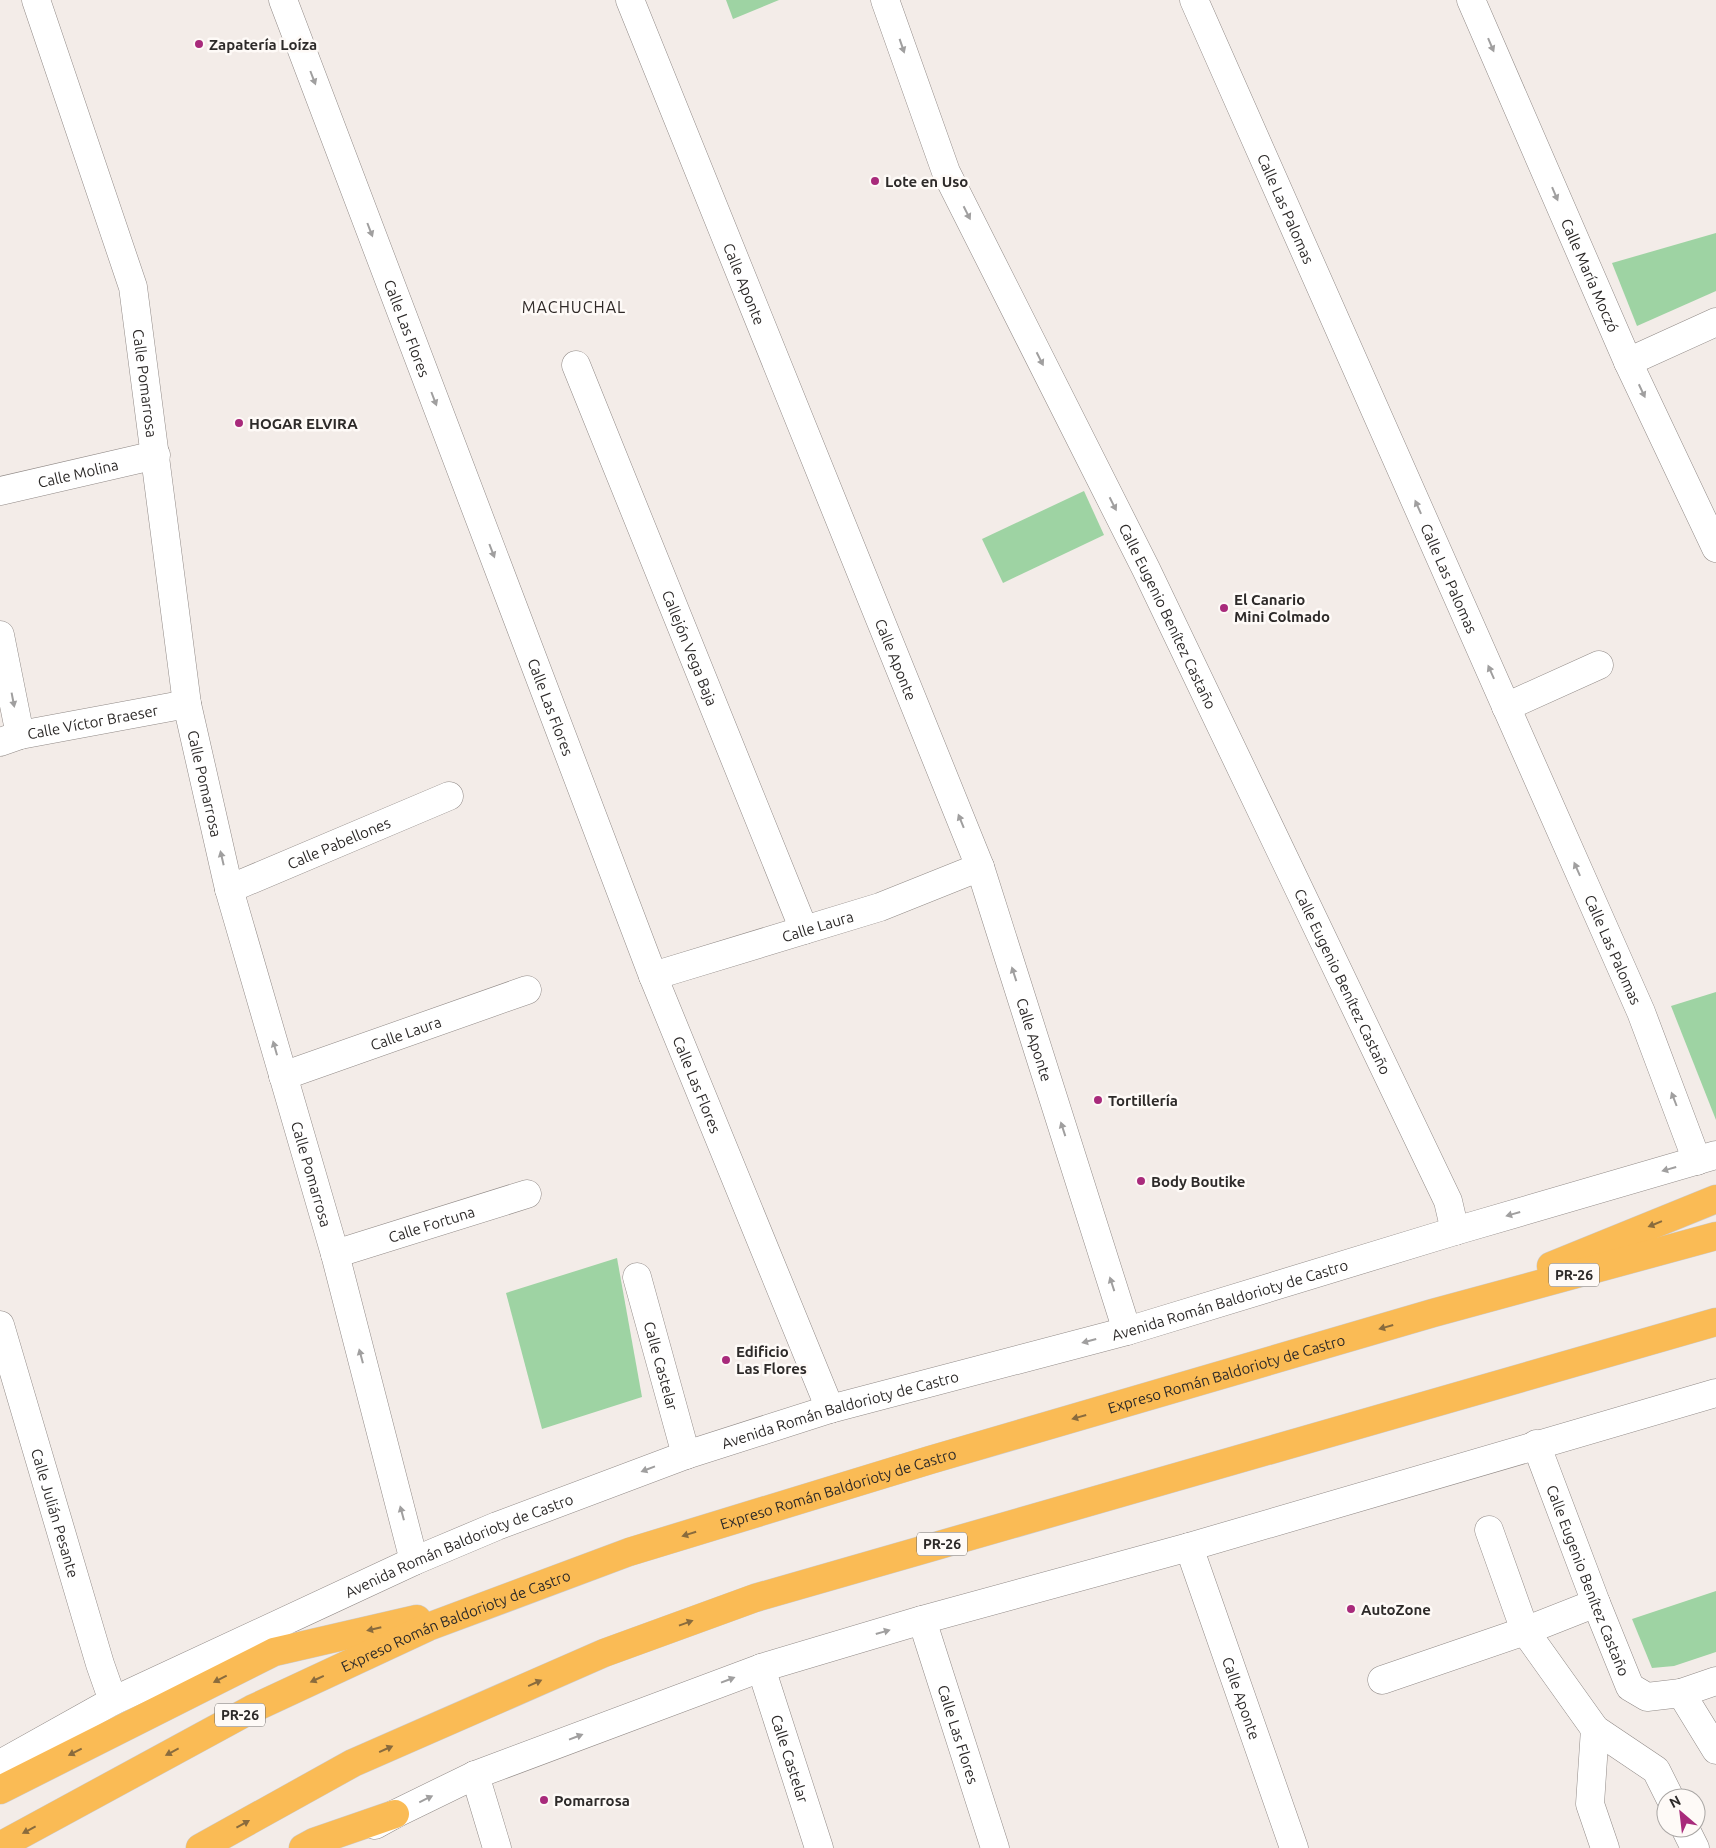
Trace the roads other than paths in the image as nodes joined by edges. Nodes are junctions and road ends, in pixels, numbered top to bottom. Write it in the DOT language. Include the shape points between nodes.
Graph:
graph roads {
  1 [pos="36,0"];
  2 [pos="283,0"];
  3 [pos="630,0"];
  4 [pos="885,0"];
  5 [pos="1194,0"];
  6 [pos="1471,0"];
  7 [pos="1716,322"];
  8 [pos="1628,362"];
  9 [pos="576,365"];
  10 [pos="156,455"];
  11 [pos="0,491"];
  12 [pos="1716,548"];
  13 [pos="0,635"];
  14 [pos="1599,665"];
  15 [pos="187,704"];
  16 [pos="1506,708"];
  17 [pos="10,739"];
  18 [pos="449,796"];
  19 [pos="980,867"];
  20 [pos="229,889"];
  21 [pos="804,930"];
  22 [pos="653,976"];
  23 [pos="527,990"];
  24 [pos="283,1076"];
  25 [pos="1707,1158"];
  26 [pos="528,1194"];
  27 [pos="1716,1199"];
  28 [pos="1455,1230"];
  29 [pos="1716,1236"];
  30 [pos="335,1254"];
  31 [pos="637,1277"];
  32 [pos="1433,1314"];
  33 [pos="1716,1322"];
  34 [pos="0,1325"];
  35 [pos="1127,1331"];
  36 [pos="1716,1393"];
  37 [pos="830,1409"];
  38 [pos="1536,1444"];
  39 [pos="686,1455"];
  40 [pos="1489,1530"];
  41 [pos="1189,1548"];
  42 [pos="414,1560"];
  43 [pos="489,1603"];
  44 [pos="1596,1603"];
  45 [pos="922,1620"];
  46 [pos="1525,1632"];
  47 [pos="762,1668"];
  48 [pos="1382,1680"];
  49 [pos="1716,1681"];
  50 [pos="1681,1692"];
  51 [pos="113,1701"];
  52 [pos="1595,1729"];
  53 [pos="1716,1750"];
  54 [pos="0,1764"];
  55 [pos="474,1775"];
  56 [pos="1665,1788"];
  57 [pos="0,1790"];
  58 [pos="395,1814"];
  59 [pos="0,1846"];
  60 [pos="200,1848"];
  61 [pos="303,1848"];
  62 [pos="337,1848"];
  63 [pos="497,1848"];
  64 [pos="818,1848"];
  65 [pos="995,1848"];
  66 [pos="1294,1848"];
  67 [pos="1605,1848"];
  1 -- 10 [label="street, Calle Pomarrosa" via="133,287"];
  2 -- 22 [label="street, Calle Las Flores, one-way"];
  19 -- 3 [label="street, Calle Aponte, one-way"];
  4 -- 28 [label="street, Calle Eugenio Benítez Castaño, one-way" via="946,172 1146,569 1448,1201"];
  16 -- 5 [label="street, Calle Las Palomas, one-way"];
  6 -- 8 [label="street, Calle María Moczó, one-way"];
  7 -- 8 [label="street"];
  8 -- 12 [label="street, Calle María Moczó, one-way"];
  9 -- 21 [label="street, Callejón Vega Baja"];
  10 -- 11 [label="street, Calle Molina"];
  10 -- 15 [label="street, Calle Pomarrosa"];
  13 -- 17 [label="street, one-way"];
  14 -- 16 [label="street"];
  15 -- 17 [label="street, Calle Víctor Braeser"];
  20 -- 15 [label="street, Calle Pomarrosa, one-way"];
  25 -- 16 [label="street, Calle Las Palomas, one-way"];
  18 -- 20 [label="street, Calle Pabellones"];
  19 -- 21 [label="street, Calle Laura" via="880,907"];
  35 -- 19 [label="street, Calle Aponte, one-way"];
  24 -- 20 [label="street, Calle Pomarrosa, one-way"];
  21 -- 22 [label="street, Calle Laura"];
  22 -- 37 [label="street, Calle Las Flores"];
  23 -- 24 [label="street, Calle Laura"];
  24 -- 30 [label="street, Calle Pomarrosa"];
  25 -- 28 [label="street, Avenida Román Baldorioty de Castro, one-way"];
  26 -- 30 [label="street, Calle Fortuna"];
  27 -- 32 [label="highway, one-way"];
  28 -- 35 [label="street, Avenida Román Baldorioty de Castro"];
  29 -- 32 [label="highway, Expreso Román Baldorioty de Castro / PR-26"];
  42 -- 30 [label="street, Calle Pomarrosa, one-way"];
  31 -- 39 [label="street, Calle Castelar"];
  32 -- 43 [label="highway, Expreso Román Baldorioty de Castro / PR-26, one-way" via="930,1460 648,1546"];
  60 -- 33 [label="highway, PR-26, one-way" via="353,1764 604,1653 755,1598"];
  34 -- 51 [label="street, Calle Julián Pesante"];
  35 -- 37 [label="street, Avenida Román Baldorioty de Castro, one-way"];
  36 -- 38 [label="street"];
  37 -- 39 [label="street, Avenida Román Baldorioty de Castro"];
  38 -- 41 [label="street"];
  38 -- 44 [label="street, Calle Eugenio Benítez Castaño"];
  39 -- 42 [label="street, Avenida Román Baldorioty de Castro, one-way"];
  40 -- 46 [label="street"];
  41 -- 45 [label="street"];
  41 -- 66 [label="street, Calle Aponte"];
  42 -- 51 [label="street, Avenida Román Baldorioty de Castro"];
  43 -- 57 [label="highway, one-way" via="274,1652"];
  43 -- 59 [label="highway, Expreso Román Baldorioty de Castro / PR-26, one-way" via="428,1626 252,1709"];
  44 -- 46 [label="street"];
  44 -- 50 [label="street, Calle Eugenio Benítez Castaño" via="1630,1687 1647,1697"];
  47 -- 45 [label="street, one-way"];
  45 -- 65 [label="street, Calle Las Flores"];
  46 -- 48 [label="street"];
  46 -- 52 [label="street"];
  55 -- 47 [label="street, one-way"];
  47 -- 64 [label="street, Calle Castelar"];
  49 -- 50 [label="street, Calle Eugenio Benítez Castaño"];
  50 -- 53 [label="street"];
  51 -- 54 [label="street, Avenida Román Baldorioty de Castro"];
  52 -- 56 [label="street" via="1656,1770"];
  52 -- 67 [label="street" via="1590,1804"];
  58 -- 55 [label="street, one-way"];
  55 -- 63 [label="street"];
  58 -- 61 [label="highway"];
  58 -- 62 [label="street"];
}
